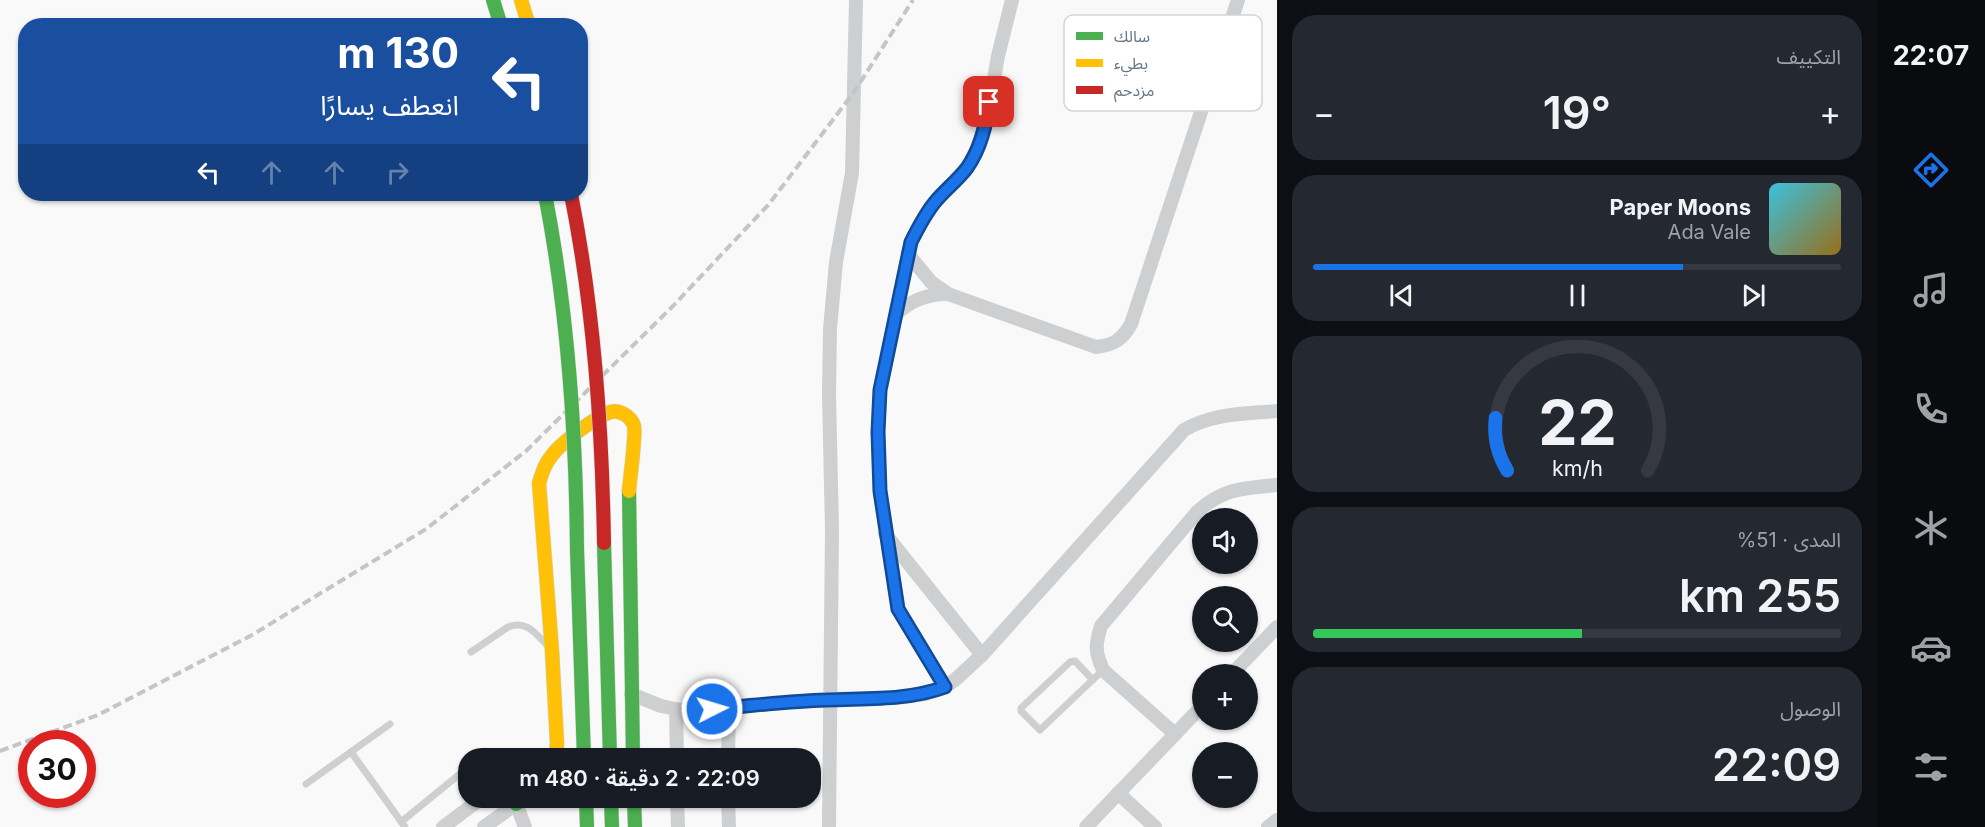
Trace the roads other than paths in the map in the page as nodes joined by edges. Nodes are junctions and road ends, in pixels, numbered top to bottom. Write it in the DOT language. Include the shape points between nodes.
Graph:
graph roads {
  1 [pos="493,0"];
  2 [pos="521,0"];
  3 [pos="856,0"];
  4 [pos="1012,0"];
  5 [pos="1238,0"];
  6 [pos="1233,15"];
  7 [pos="499,18"];
  8 [pos="527,18"];
  9 [pos="1201,111"];
  10 [pos="546,201"];
  11 [pos="573,201"];
  12 [pos="908,254"];
  13 [pos="948,294"];
  14 [pos="896,314"];
  15 [pos="1277,411"];
  16 [pos="1277,485"];
  17 [pos="885,534"];
  18 [pos="1277,627"];
  19 [pos="552,651"];
  20 [pos="471,652"];
  21 [pos="982,655"];
  22 [pos="1242,664"];
  23 [pos="1098,675"];
  24 [pos="945,687"];
  25 [pos="631,694"];
  26 [pos="829,699"];
  27 [pos="729,707"];
  28 [pos="676,709"];
  29 [pos="1192,716"];
  30 [pos="390,723"];
  31 [pos="1175,734"];
  32 [pos="556,748"];
  33 [pos="584,748"];
  34 [pos="610,748"];
  35 [pos="633,748"];
  36 [pos="677,748"];
  37 [pos="728,748"];
  38 [pos="351,752"];
  39 [pos="458,776"];
  40 [pos="306,784"];
  41 [pos="1118,793"];
  42 [pos="468,808"];
  43 [pos="509,808"];
  44 [pos="521,808"];
  45 [pos="586,808"];
  46 [pos="611,808"];
  47 [pos="634,808"];
  48 [pos="677,808"];
  49 [pos="728,808"];
  50 [pos="1277,820"];
  51 [pos="403,824"];
  52 [pos="442,827"];
  53 [pos="484,827"];
  54 [pos="525,827"];
  55 [pos="587,827"];
  56 [pos="612,827"];
  57 [pos="635,827"];
  58 [pos="678,827"];
  59 [pos="729,827"];
  60 [pos="829,827"];
  61 [pos="1086,827"];
  62 [pos="1155,827"];
  63 [pos="1268,827"];
  1 -- 7 [label="main road"];
  2 -- 8 [label="main road"];
  3 -- 26 [label="street" via="852,173 836,262 830,329"];
  4 -- 12 [label="street" via="978,147 967,167 922,221"];
  5 -- 6 [label="street"];
  9 -- 13 [label="street" via="1131,324 1117,342 1096,347"];
  10 -- 33 [label="main road, bridge" via="569,354"];
  11 -- 34 [label="main road, bridge" via="597,369 604,473"];
  12 -- 13 [label="street" via="931,282"];
  12 -- 14 [label="street"];
  13 -- 14 [label="street" via="920,298"];
  14 -- 17 [label="street" via="880,390 880,491"];
  15 -- 21 [label="street" via="1216,417 1184,430"];
  16 -- 23 [label="street" via="1235,489 1197,512 1101,626 1096,641"];
  17 -- 21 [label="street"];
  17 -- 24 [label="street" via="898,609"];
  18 -- 22 [label="street"];
  19 -- 20 [label="lane" via="528,627 515,624"];
  19 -- 25 [label="main road" via="538,496 541,472 558,447 617,410 631,418 634,427 629,494"];
  19 -- 32 [label="main road"];
  21 -- 24 [label="street"];
  23 -- 23 [label="lane" via="1040,730 1021,711 1070,662 1075,661"];
  23 -- 31 [label="street"];
  24 -- 26 [label="street" via="926,694 890,698"];
  25 -- 28 [label="street"];
  25 -- 35 [label="main road"];
  26 -- 27 [label="street"];
  26 -- 60 [label="street"];
  27 -- 28 [label="street"];
  27 -- 37 [label="street"];
  28 -- 36 [label="street"];
  29 -- 31 [label="street"];
  30 -- 38 [label="lane"];
  31 -- 41 [label="street"];
  38 -- 40 [label="lane"];
  38 -- 51 [label="lane"];
  39 -- 51 [label="lane"];
  41 -- 61 [label="street"];
  41 -- 62 [label="street"];
  42 -- 52 [label="street"];
  43 -- 53 [label="street"];
  44 -- 54 [label="street"];
  45 -- 55 [label="main road"];
  46 -- 56 [label="main road"];
  47 -- 57 [label="main road"];
  48 -- 58 [label="street"];
  49 -- 59 [label="street"];
  50 -- 63 [label="street"];
}
